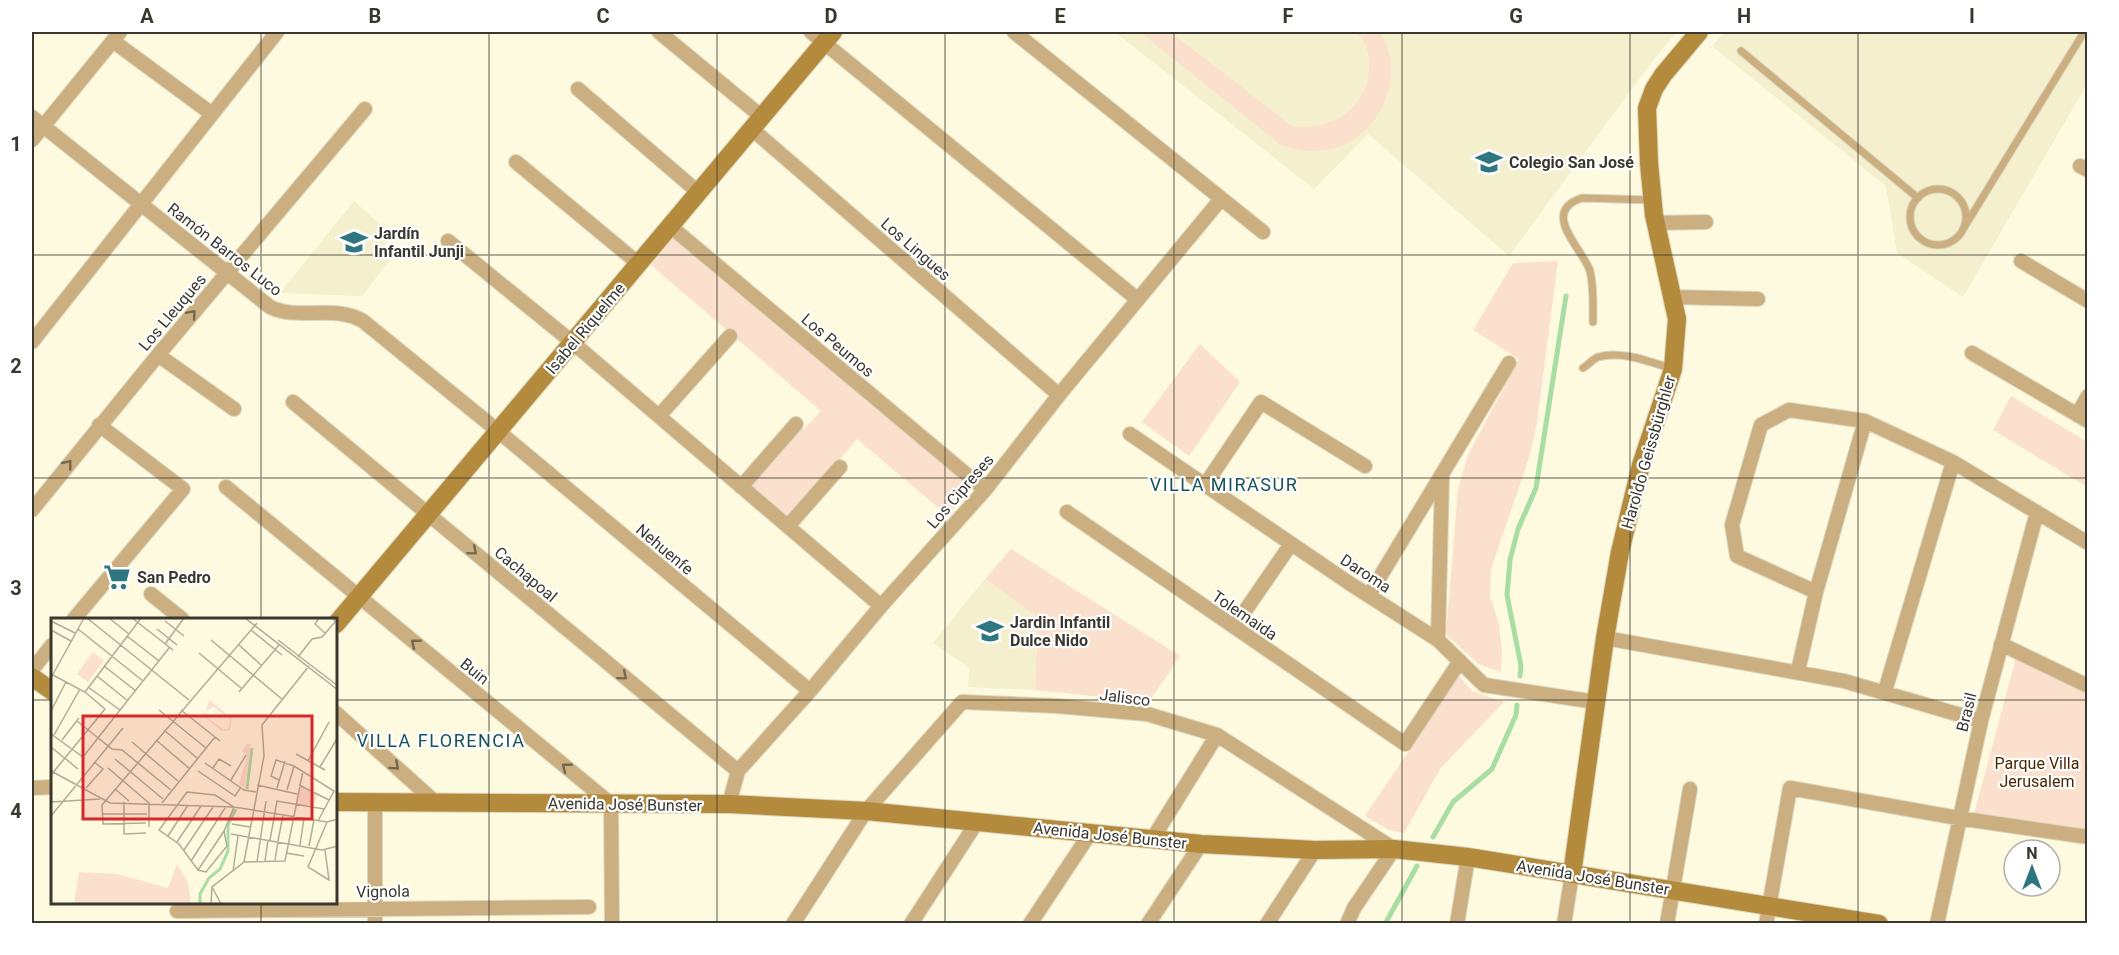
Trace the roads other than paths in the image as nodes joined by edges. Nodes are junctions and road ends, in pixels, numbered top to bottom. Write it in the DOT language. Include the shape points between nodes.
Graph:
graph roads {
  1 [pos="277,32"];
  2 [pos="659,32"];
  3 [pos="1014,32"];
  4 [pos="1699,32"];
  5 [pos="2084,32"];
  6 [pos="823,35"];
  7 [pos="116,36"];
  8 [pos="1741,51"];
  9 [pos="578,89"];
  10 [pos="365,109"];
  11 [pos="212,114"];
  12 [pos="32,117"];
  13 [pos="757,123"];
  14 [pos="43,126"];
  15 [pos="32,140"];
  16 [pos="516,162"];
  17 [pos="698,192"];
  18 [pos="1918,198"];
  19 [pos="1221,199"];
  20 [pos="1652,200"];
  21 [pos="141,204"];
  22 [pos="1706,222"];
  23 [pos="1655,223"];
  24 [pos="670,226"];
  25 [pos="1965,226"];
  26 [pos="1263,232"];
  27 [pos="448,241"];
  28 [pos="2021,261"];
  29 [pos="639,264"];
  30 [pos="227,272"];
  31 [pos="1672,297"];
  32 [pos="1137,299"];
  33 [pos="1758,299"];
  34 [pos="2088,301"];
  35 [pos="1593,322"];
  36 [pos="730,336"];
  37 [pos="32,342"];
  38 [pos="572,342"];
  39 [pos="1972,353"];
  40 [pos="158,355"];
  41 [pos="1509,363"];
  42 [pos="1583,368"];
  43 [pos="1673,369"];
  44 [pos="1059,394"];
  45 [pos="2088,396"];
  46 [pos="292,402"];
  47 [pos="234,409"];
  48 [pos="659,416"];
  49 [pos="2082,418"];
  50 [pos="1865,421"];
  51 [pos="796,424"];
  52 [pos="99,425"];
  53 [pos="498,431"];
  54 [pos="1130,434"];
  55 [pos="1953,462"];
  56 [pos="1365,466"];
  57 [pos="840,467"];
  58 [pos="1442,476"];
  59 [pos="1205,485"];
  60 [pos="225,487"];
  61 [pos="741,487"];
  62 [pos="985,490"];
  63 [pos="32,510"];
  64 [pos="1067,512"];
  65 [pos="2037,512"];
  66 [pos="428,514"];
  67 [pos="788,526"];
  68 [pos="2088,543"];
  69 [pos="1291,544"];
  70 [pos="1816,592"];
  71 [pos="151,594"];
  72 [pos="1369,595"];
  73 [pos="358,597"];
  74 [pos="881,606"];
  75 [pos="75,618"];
  76 [pos="182,618"];
  77 [pos="338,622"];
  78 [pos="1233,627"];
  79 [pos="1605,638"];
  80 [pos="1438,640"];
  81 [pos="2001,644"];
  82 [pos="51,646"];
  83 [pos="1460,661"];
  84 [pos="32,670"];
  85 [pos="1798,671"];
  86 [pos="32,677"];
  87 [pos="2088,686"];
  88 [pos="51,690"];
  89 [pos="810,692"];
  90 [pos="1885,692"];
  91 [pos="1596,702"];
  92 [pos="338,715"];
  93 [pos="1981,721"];
  94 [pos="1217,735"];
  95 [pos="738,771"];
  96 [pos="51,787"];
  97 [pos="32,788"];
  98 [pos="1690,789"];
  99 [pos="375,801"];
  100 [pos="434,801"];
  101 [pos="338,802"];
  102 [pos="611,804"];
  103 [pos="729,804"];
  104 [pos="866,812"];
  105 [pos="1958,818"];
  106 [pos="977,822"];
  107 [pos="1091,832"];
  108 [pos="2088,837"];
  109 [pos="1154,838"];
  110 [pos="1201,844"];
  111 [pos="1394,849"];
  112 [pos="1315,850"];
  113 [pos="1468,857"];
  114 [pos="1572,874"];
  115 [pos="1672,890"];
  116 [pos="589,907"];
  117 [pos="375,908"];
  118 [pos="177,912"];
  119 [pos="1767,915"];
  120 [pos="1846,921"];
  121 [pos="375,924"];
  122 [pos="612,924"];
  123 [pos="793,924"];
  124 [pos="911,924"];
  125 [pos="1030,924"];
  126 [pos="1148,924"];
  127 [pos="1267,924"];
  128 [pos="1347,924"];
  129 [pos="1457,924"];
  130 [pos="1564,924"];
  131 [pos="1667,924"];
  132 [pos="1879,924"];
  133 [pos="1937,924"];
  1 -- 11 [label="street"];
  2 -- 13 [label="street, Los Lingues"];
  3 -- 19 [label="street"];
  4 -- 20 [label="street, Haroldo Geissbürghler" via="1663,75 1647,108"];
  5 -- 25 [label="lane"];
  6 -- 13 [label="street, Isabel Riquelme"];
  6 -- 32 [label="street"];
  7 -- 11 [label="street"];
  7 -- 14 [label="street"];
  8 -- 18 [label="lane"];
  9 -- 17 [label="street"];
  10 -- 30 [label="street, Los Lleuques"];
  11 -- 21 [label="street"];
  12 -- 14 [label="street, Ramón Barros Luco"];
  13 -- 17 [label="street, Isabel Riquelme"];
  13 -- 44 [label="street, Los Lingues"];
  14 -- 15 [label="street"];
  14 -- 21 [label="street, Ramón Barros Luco"];
  16 -- 29 [label="street"];
  17 -- 24 [label="street, Isabel Riquelme"];
  18 -- 25 [label="lane" via="1937,189 1954,194 1964,208"];
  18 -- 25 [label="lane" via="1910,221 1913,230 1927,243 1946,244"];
  19 -- 26 [label="street"];
  19 -- 32 [label="street, Los Cipreses"];
  20 -- 23 [label="street, Haroldo Geissbürghler"];
  20 -- 35 [label="lane" via="1582,198 1565,211 1567,234 1589,268"];
  21 -- 30 [label="street, Ramón Barros Luco"];
  21 -- 37 [label="street"];
  22 -- 23 [label="street"];
  23 -- 31 [label="street, Haroldo Geissbürghler"];
  24 -- 29 [label="street, Isabel Riquelme"];
  24 -- 62 [label="street, Los Peumos"];
  27 -- 38 [label="street"];
  28 -- 34 [label="street"];
  29 -- 38 [label="street, Isabel Riquelme"];
  40 -- 30 [label="street, Los Lleuques, one-way"];
  30 -- 53 [label="street, Ramón Barros Luco" via="280,312 353,315"];
  31 -- 33 [label="street"];
  31 -- 43 [label="street, Haroldo Geissbürghler" via="1677,320"];
  32 -- 44 [label="street, Los Cipreses"];
  36 -- 48 [label="street"];
  38 -- 48 [label="street"];
  38 -- 53 [label="street, Isabel Riquelme"];
  39 -- 49 [label="street"];
  40 -- 47 [label="street"];
  40 -- 52 [label="street, Los Lleuques"];
  41 -- 58 [label="street"];
  42 -- 43 [label="lane" via="1596,357 1612,355"];
  43 -- 79 [label="street, Haroldo Geissbürghler" via="1641,465"];
  44 -- 62 [label="street, Los Cipreses"];
  45 -- 49 [label="street"];
  46 -- 66 [label="street, Cachapoal"];
  48 -- 61 [label="street"];
  50 -- 55 [label="street"];
  50 -- 70 [label="street"];
  50 -- 70 [label="street" via="1789,410 1761,425 1732,525 1737,556"];
  51 -- 61 [label="street"];
  63 -- 52 [label="street, Los Lleuques, one-way"];
  52 -- 75 [label="street" via="183,489"];
  53 -- 66 [label="street, Isabel Riquelme"];
  53 -- 89 [label="street, Nehuenfe"];
  54 -- 59 [label="street, Daroma"];
  55 -- 65 [label="street"];
  55 -- 90 [label="street"];
  56 -- 59 [label="street" via="1261,402"];
  57 -- 67 [label="street"];
  58 -- 72 [label="street"];
  58 -- 80 [label="street"];
  59 -- 69 [label="street, Daroma"];
  60 -- 73 [label="street, Buin"];
  61 -- 67 [label="street"];
  62 -- 74 [label="street, Los Cipreses"];
  64 -- 78 [label="street, Tolemaida"];
  65 -- 68 [label="street"];
  65 -- 81 [label="street, Brasil"];
  66 -- 73 [label="street, Isabel Riquelme"];
  66 -- 95 [label="street, Cachapoal, one-way"];
  67 -- 74 [label="street"];
  69 -- 72 [label="street, Daroma"];
  69 -- 78 [label="street"];
  70 -- 85 [label="street"];
  71 -- 76 [label="street"];
  72 -- 80 [label="street, Daroma"];
  73 -- 77 [label="street, Isabel Riquelme"];
  102 -- 73 [label="street, Buin, one-way"];
  74 -- 89 [label="street, Los Cipreses"];
  78 -- 83 [label="street, Tolemaida" via="1405,744"];
  79 -- 85 [label="street"];
  79 -- 91 [label="street, Haroldo Geissbürghler"];
  80 -- 83 [label="street, Daroma"];
  81 -- 87 [label="street"];
  81 -- 93 [label="street, Brasil"];
  82 -- 84 [label="street"];
  83 -- 91 [label="street, Daroma" via="1484,685"];
  85 -- 90 [label="street"];
  86 -- 88 [label="street"];
  89 -- 95 [label="street, Los Cipreses"];
  90 -- 93 [label="street"];
  91 -- 114 [label="street, Haroldo Geissbürghler"];
  92 -- 100 [label="street, one-way"];
  93 -- 105 [label="street, Brasil"];
  94 -- 104 [label="street, Jalisco" via="1147,714 962,702"];
  94 -- 109 [label="street"];
  94 -- 111 [label="street, Jalisco"];
  95 -- 103 [label="street, Los Cipreses"];
  96 -- 97 [label="street"];
  98 -- 115 [label="street"];
  99 -- 100 [label="street, Avenida José Bunster"];
  99 -- 101 [label="street, Avenida José Bunster"];
  99 -- 117 [label="street"];
  100 -- 102 [label="street, Avenida José Bunster"];
  102 -- 103 [label="street, Avenida José Bunster"];
  102 -- 122 [label="street"];
  103 -- 104 [label="street, Avenida José Bunster"];
  104 -- 106 [label="street, Avenida José Bunster"];
  104 -- 123 [label="street"];
  105 -- 108 [label="street"];
  105 -- 119 [label="street" via="1790,788"];
  105 -- 133 [label="street, Brasil"];
  106 -- 107 [label="street, Avenida José Bunster"];
  106 -- 124 [label="street"];
  107 -- 109 [label="street, Avenida José Bunster"];
  107 -- 125 [label="street"];
  109 -- 110 [label="street, Avenida José Bunster"];
  110 -- 112 [label="street, Avenida José Bunster"];
  110 -- 126 [label="street"];
  111 -- 112 [label="street, Avenida José Bunster"];
  111 -- 113 [label="street, Avenida José Bunster"];
  111 -- 128 [label="street"];
  112 -- 127 [label="street"];
  113 -- 114 [label="street, Avenida José Bunster"];
  113 -- 129 [label="street"];
  114 -- 115 [label="street, Avenida José Bunster"];
  114 -- 130 [label="street, Haroldo Geissbürghler"];
  115 -- 119 [label="street, Avenida José Bunster"];
  115 -- 131 [label="street"];
  116 -- 117 [label="street, Vignola"];
  117 -- 118 [label="street, Vignola"];
  117 -- 121 [label="street"];
  119 -- 120 [label="street, Avenida José Bunster"];
  120 -- 132 [label="street, Avenida José Bunster"];
}
